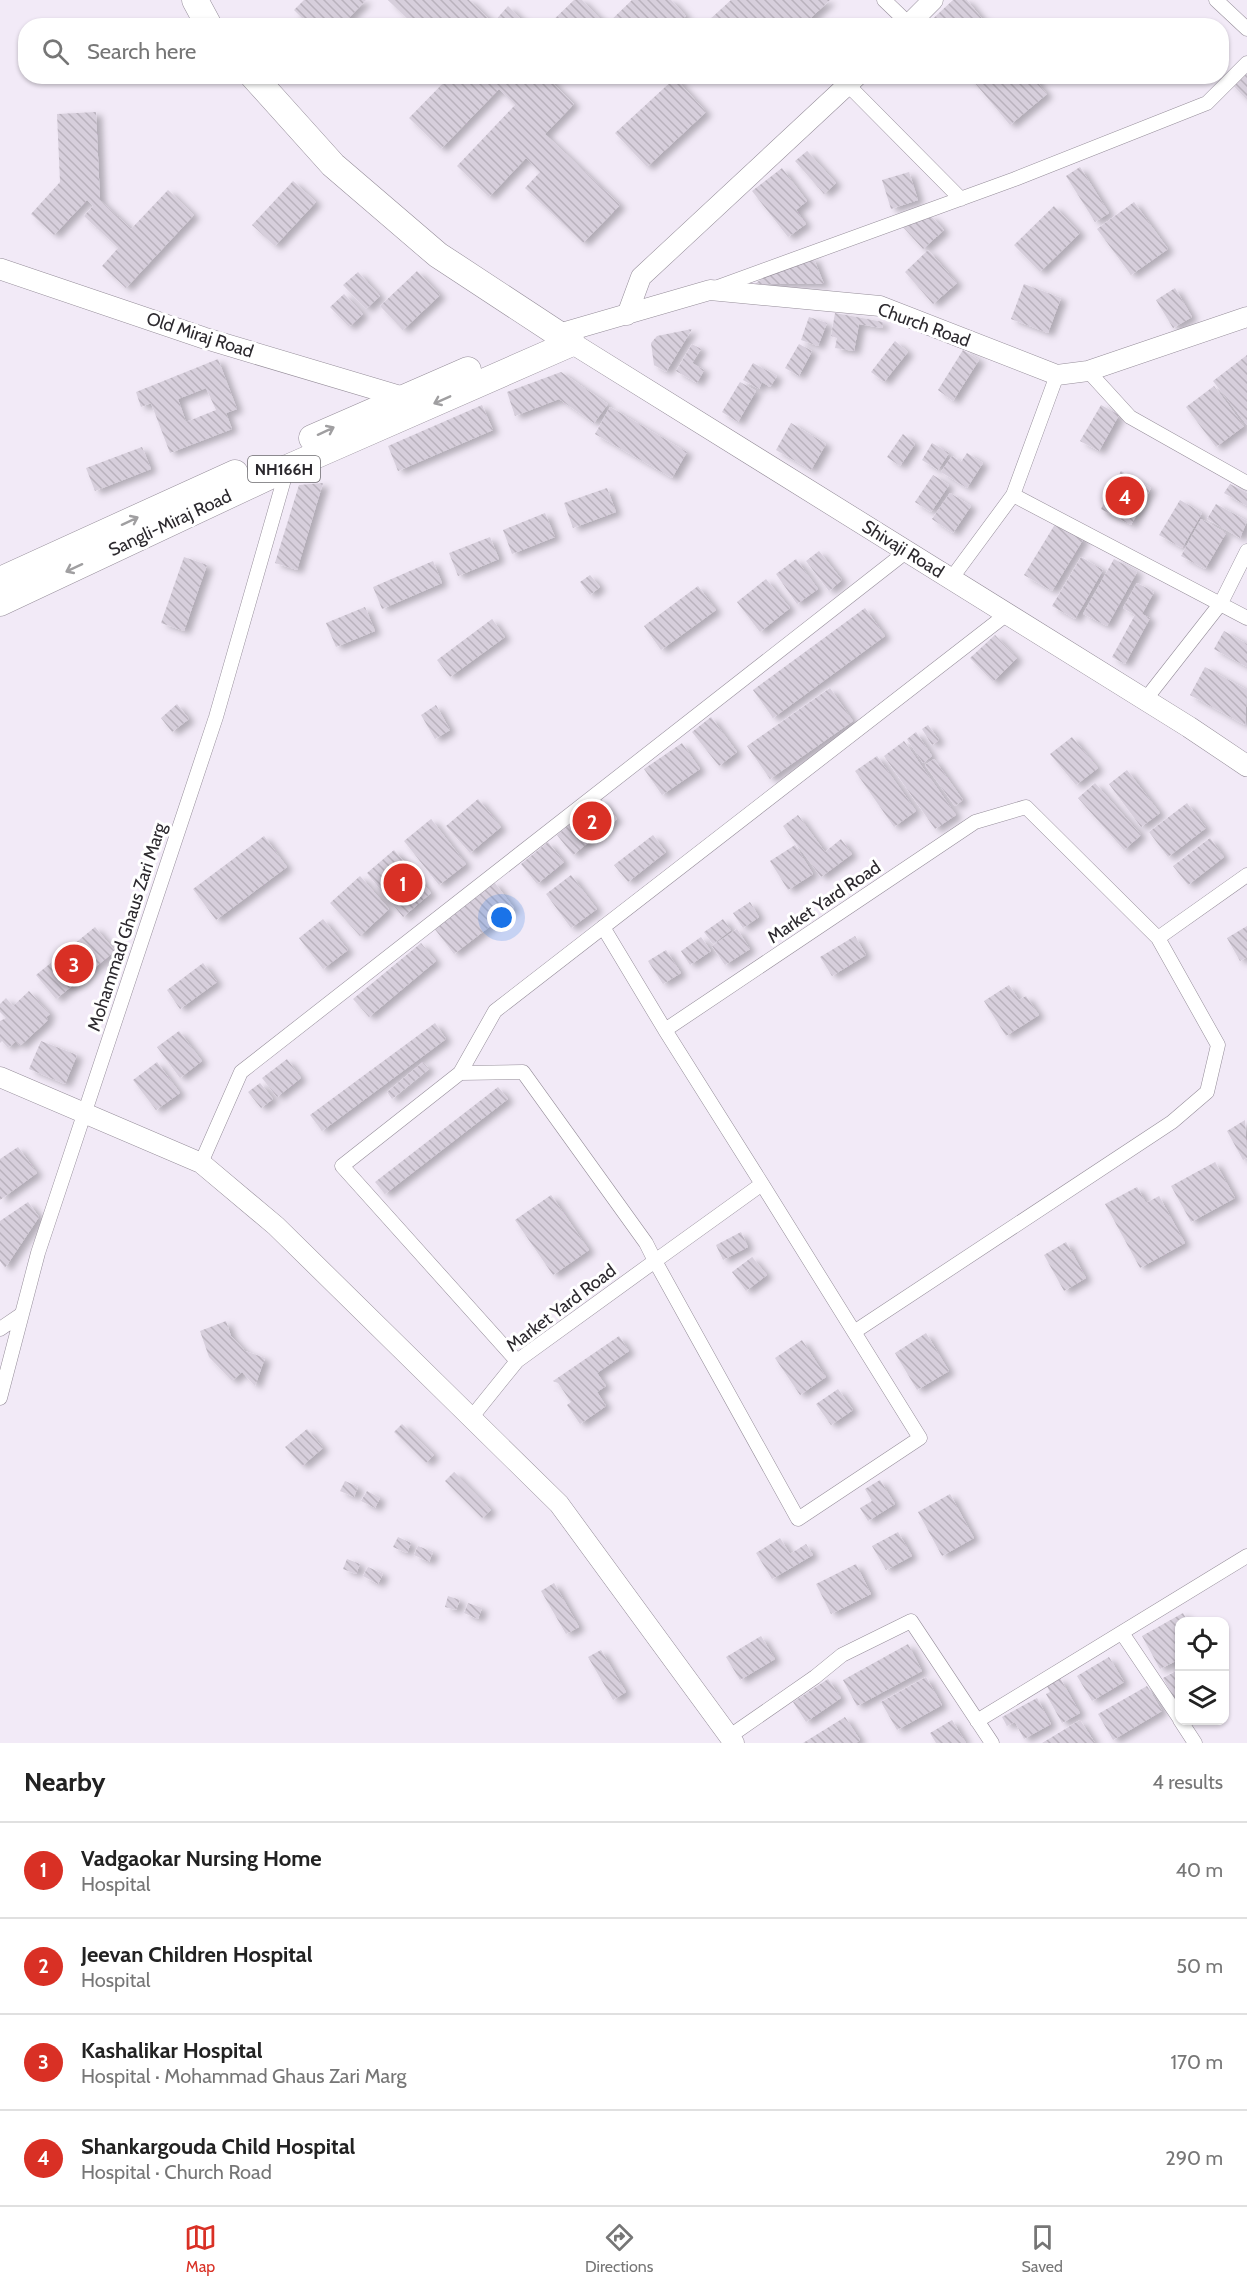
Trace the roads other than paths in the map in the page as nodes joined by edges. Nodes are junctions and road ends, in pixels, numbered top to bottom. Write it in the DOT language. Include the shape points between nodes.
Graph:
graph roads {
  1 [pos="195,0"];
  2 [pos="884,0"];
  3 [pos="933,0"];
  4 [pos="1216,0"];
  5 [pos="205,18"];
  6 [pos="901,18"];
  7 [pos="915,18"];
  8 [pos="1247,29"];
  9 [pos="1247,63"];
  10 [pos="1229,81"];
  11 [pos="260,84"];
  12 [pos="850,84"];
  13 [pos="856,84"];
  14 [pos="1226,84"];
  15 [pos="961,199"];
  16 [pos="0,269"];
  17 [pos="710,290"];
  18 [pos="627,315"];
  19 [pos="1247,317"];
  20 [pos="565,338"];
  21 [pos="1088,371"];
  22 [pos="1057,375"];
  23 [pos="402,397"];
  24 [pos="287,468"];
  25 [pos="1247,483"];
  26 [pos="1013,495"];
  27 [pos="907,551"];
  28 [pos="1247,551"];
  29 [pos="951,579"];
  30 [pos="0,580"];
  31 [pos="0,603"];
  32 [pos="1221,603"];
  33 [pos="1007,614"];
  34 [pos="1247,618"];
  35 [pos="1145,700"];
  36 [pos="1247,766"];
  37 [pos="1247,875"];
  38 [pos="603,927"];
  39 [pos="1158,938"];
  40 [pos="665,1030"];
  41 [pos="460,1073"];
  42 [pos="0,1077"];
  43 [pos="84,1113"];
  44 [pos="201,1163"];
  45 [pos="762,1184"];
  46 [pos="655,1261"];
  47 [pos="22,1314"];
  48 [pos="0,1329"];
  49 [pos="854,1332"];
  50 [pos="517,1361"];
  51 [pos="0,1398"];
  52 [pos="471,1418"];
  53 [pos="1247,1556"];
  54 [pos="1122,1633"];
  55 [pos="1175,1712"];
  56 [pos="977,1721"];
  57 [pos="1183,1725"];
  58 [pos="732,1739"];
  59 [pos="992,1743"];
  60 [pos="1195,1743"];
  1 -- 5 [label="highway"];
  2 -- 6 [label="street"];
  3 -- 7 [label="main road"];
  4 -- 8 [label="street"];
  9 -- 10 [label="street"];
  11 -- 20 [label="highway" via="333,165 438,255"];
  12 -- 18 [label="main road" via="641,277"];
  13 -- 15 [label="street"];
  14 -- 15 [label="street" via="1207,103"];
  15 -- 17 [label="street"];
  16 -- 23 [label="main road, Old Miraj Road" via="204,338"];
  17 -- 18 [label="main road, Church Road"];
  17 -- 22 [label="main road, Church Road" via="880,306"];
  18 -- 20 [label="main road, Church Road"];
  19 -- 21 [label="main road, Church Road"];
  20 -- 23 [label="highway, Sangli-Miraj Road"];
  20 -- 24 [label="highway, Sangli-Miraj Road / NH166H, one-way"];
  20 -- 27 [label="main road, Shivaji Road"];
  21 -- 22 [label="main road, Church Road"];
  21 -- 25 [label="street" via="1130,417"];
  22 -- 26 [label="street"];
  30 -- 23 [label="highway, Sangli-Miraj Road, one-way"];
  24 -- 31 [label="highway, Sangli-Miraj Road / NH166H, one-way"];
  24 -- 43 [label="street, Mohammad Ghaus Zari Marg" via="216,717"];
  26 -- 29 [label="street"];
  26 -- 32 [label="street"];
  27 -- 29 [label="main road, Shivaji Road"];
  27 -- 44 [label="street" via="241,1072"];
  28 -- 32 [label="street"];
  29 -- 33 [label="main road, Shivaji Road"];
  32 -- 34 [label="street"];
  32 -- 35 [label="street"];
  33 -- 35 [label="main road, Shivaji Road"];
  33 -- 38 [label="street"];
  35 -- 36 [label="main road, Shivaji Road"];
  37 -- 39 [label="street"];
  38 -- 40 [label="street"];
  38 -- 41 [label="street" via="495,1011"];
  39 -- 40 [label="street, Market Yard Road" via="1026,807 975,822"];
  39 -- 49 [label="street" via="1218,1046 1207,1092 1172,1122"];
  40 -- 45 [label="street"];
  41 -- 46 [label="street" via="523,1072"];
  41 -- 50 [label="street" via="342,1166"];
  42 -- 43 [label="main road"];
  43 -- 44 [label="main road"];
  43 -- 47 [label="street, Mohammad Ghaus Zari Marg"];
  44 -- 52 [label="main road" via="276,1226"];
  45 -- 46 [label="street, Market Yard Road"];
  45 -- 49 [label="street"];
  46 -- 49 [label="street" via="798,1519 920,1438"];
  46 -- 50 [label="street, Market Yard Road"];
  47 -- 48 [label="street"];
  47 -- 51 [label="street, Mohammad Ghaus Zari Marg"];
  50 -- 52 [label="street, Market Yard Road"];
  52 -- 58 [label="main road" via="559,1504"];
  53 -- 54 [label="street"];
  54 -- 55 [label="street"];
  54 -- 56 [label="street"];
  56 -- 58 [label="street" via="911,1621 842,1654"];
  56 -- 59 [label="street"];
  57 -- 60 [label="street"];
}
